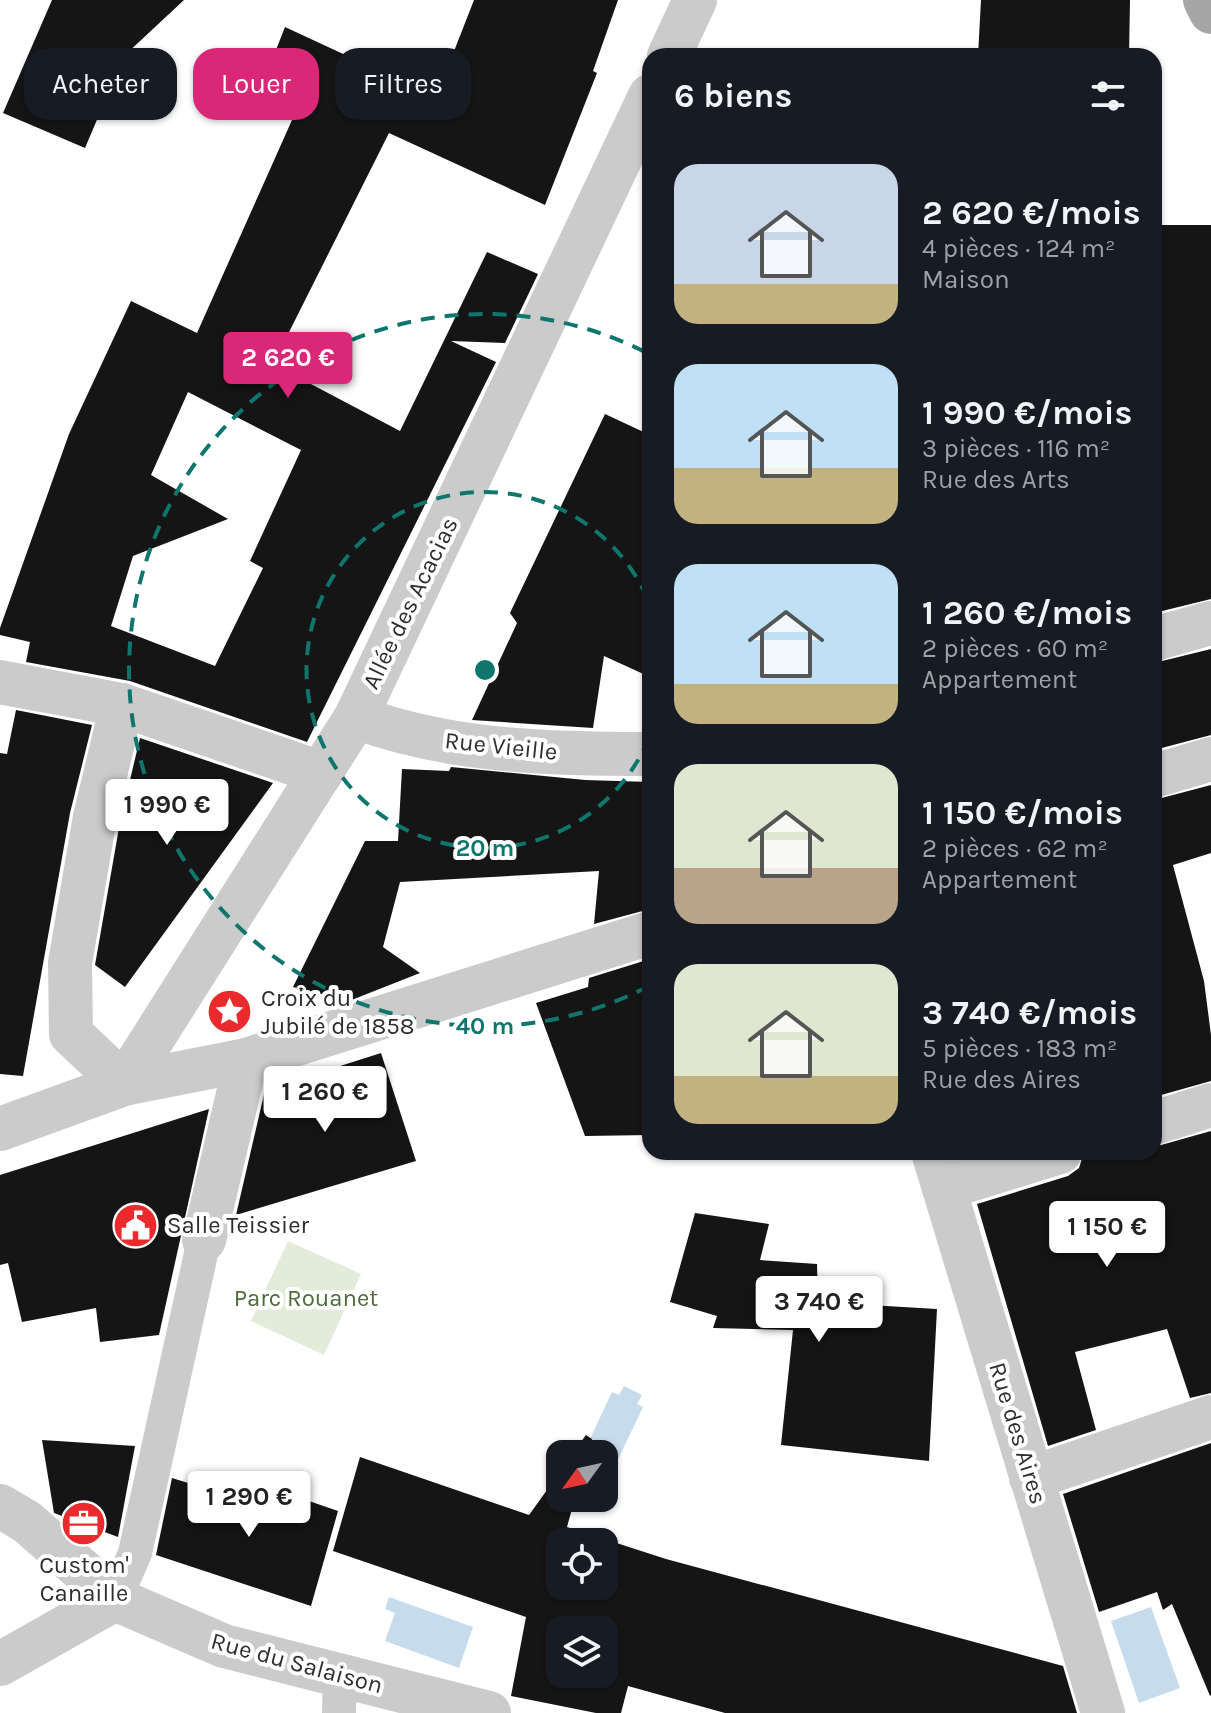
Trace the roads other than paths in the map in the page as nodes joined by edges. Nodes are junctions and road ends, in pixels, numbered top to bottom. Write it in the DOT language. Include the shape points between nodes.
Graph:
graph roads {
  1 [pos="695,0"];
  2 [pos="1205,0"];
  3 [pos="1211,12"];
  4 [pos="673,48"];
  5 [pos="642,113"];
  6 [pos="1211,623"];
  7 [pos="1162,637"];
  8 [pos="0,682"];
  9 [pos="122,705"];
  10 [pos="356,717"];
  11 [pos="642,754"];
  12 [pos="1211,759"];
  13 [pos="321,773"];
  14 [pos="1162,774"];
  15 [pos="642,936"];
  16 [pos="246,1060"];
  17 [pos="124,1084"];
  18 [pos="1211,1105"];
  19 [pos="1162,1120"];
  20 [pos="0,1129"];
  21 [pos="1006,1160"];
  22 [pos="939,1170"];
  23 [pos="204,1240"];
  24 [pos="1211,1417"];
  25 [pos="1031,1478"];
  26 [pos="0,1506"];
  27 [pos="115,1599"];
  28 [pos="0,1664"];
  29 [pos="339,1694"];
  30 [pos="489,1713"];
  31 [pos="1103,1713"];
  1 -- 4 [label="street"];
  2 -- 3 [label="main road"];
  5 -- 10 [label="street, Allée des Acacias"];
  6 -- 7 [label="street"];
  8 -- 9 [label="street"];
  9 -- 13 [label="street"];
  9 -- 17 [label="street" via="95,817 70,963 71,1034"];
  10 -- 11 [label="street, Rue Vieille" via="404,735 553,754"];
  10 -- 13 [label="street, Allée des Acacias"];
  12 -- 14 [label="street"];
  13 -- 17 [label="street, Allée des Acacias"];
  15 -- 16 [label="street"];
  16 -- 17 [label="street"];
  16 -- 23 [label="street"];
  17 -- 20 [label="street"];
  18 -- 19 [label="street"];
  21 -- 22 [label="street"];
  22 -- 25 [label="street, Rue des Aires"];
  23 -- 27 [label="lane" via="135,1553"];
  24 -- 25 [label="street"];
  25 -- 31 [label="street, Rue des Aires"];
  26 -- 27 [label="street, Rue du Salaison" via="27,1522"];
  27 -- 28 [label="street"];
  27 -- 29 [label="street, Rue du Salaison"];
  29 -- 30 [label="street, Rue du Salaison"];
}
